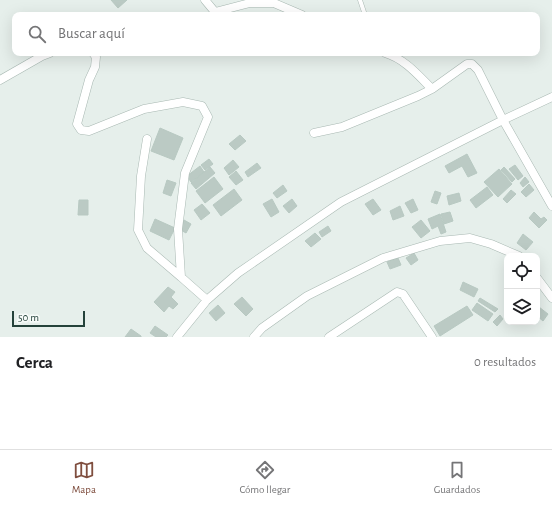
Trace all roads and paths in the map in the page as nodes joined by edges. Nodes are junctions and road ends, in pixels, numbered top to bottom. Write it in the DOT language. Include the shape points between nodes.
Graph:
graph roads {
  1 [pos="205,0"];
  2 [pos="360,0"];
  3 [pos="215,12"];
  4 [pos="215,12"];
  5 [pos="295,12"];
  6 [pos="364,12"];
  7 [pos="42,56"];
  8 [pos="95,56"];
  9 [pos="395,56"];
  10 [pos="0,80"];
  11 [pos="432,89"];
  12 [pos="552,97"];
  13 [pos="503,120"];
  14 [pos="314,133"];
  15 [pos="148,139"];
  16 [pos="552,206"];
  17 [pos="512,253"];
  18 [pos="181,277"];
  19 [pos="540,282"];
  20 [pos="552,298"];
  21 [pos="207,300"];
  22 [pos="177,337"];
  23 [pos="254,337"];
  24 [pos="329,337"];
  25 [pos="432,337"];
  1 -- 4 [label="street"];
  2 -- 6 [label="lane"];
  3 -- 5 [label="street" via="250,3 274,3"];
  7 -- 10 [label="street"];
  8 -- 18 [label="street" via="95,67 77,124 81,130 89,131 144,109 183,102 202,106 208,117 185,173 178,228"];
  9 -- 11 [label="street" via="406,63"];
  11 -- 13 [label="street" via="467,64 472,64 478,70"];
  11 -- 14 [label="street" via="342,127"];
  12 -- 13 [label="street"];
  13 -- 16 [label="street"];
  13 -- 21 [label="street" via="341,202 238,273"];
  15 -- 18 [label="street" via="141,176 138,230 148,248"];
  17 -- 23 [label="street" via="470,238 440,241 383,258 307,296 262,328"];
  18 -- 21 [label="street"];
  19 -- 20 [label="street"];
  21 -- 22 [label="street"];
  24 -- 25 [label="street" via="397,292 402,294"];
}
